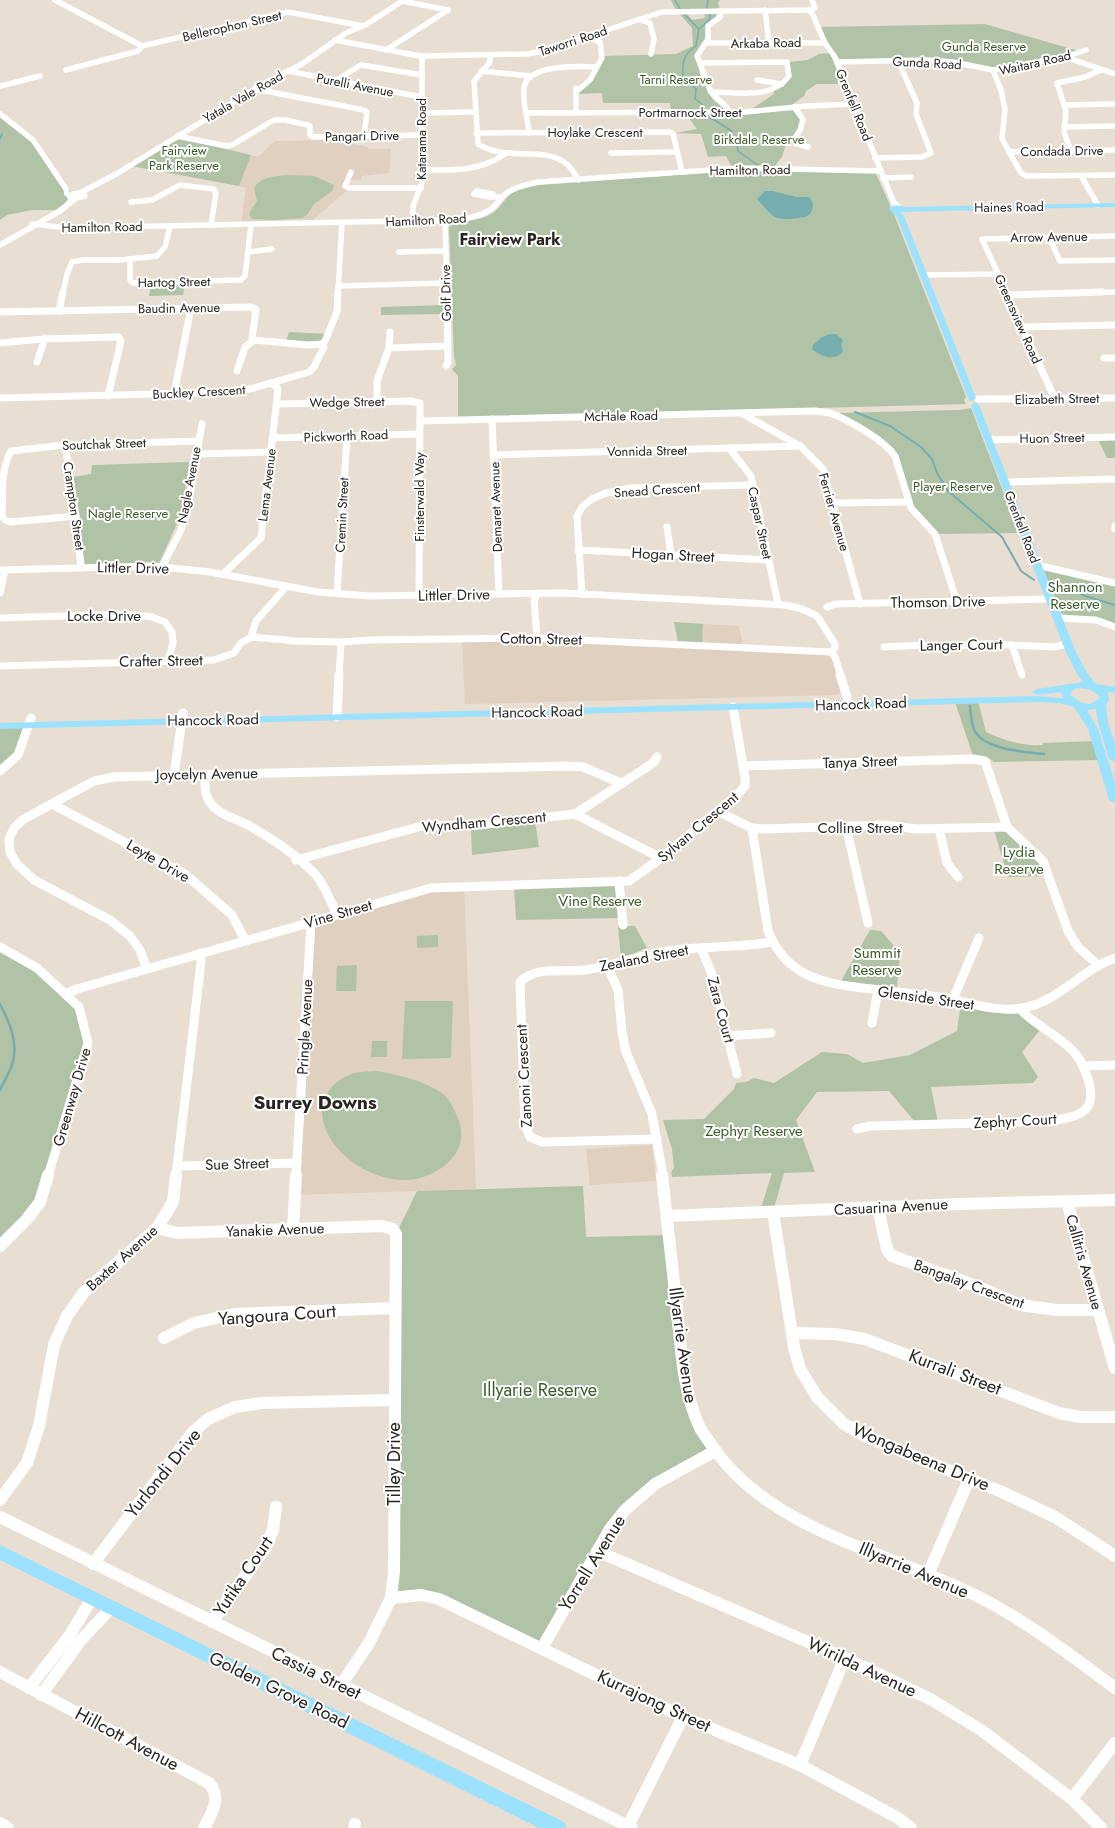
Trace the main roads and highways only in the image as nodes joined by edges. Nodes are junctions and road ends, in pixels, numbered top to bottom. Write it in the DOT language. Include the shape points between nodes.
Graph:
graph roads {
  1 [pos="1115,205"];
  2 [pos="899,209"];
  3 [pos="1069,647"];
  4 [pos="1071,687"];
  5 [pos="1095,687"];
  6 [pos="1115,690"];
  7 [pos="847,697"];
  8 [pos="708,700"];
  9 [pos="747,700"];
  10 [pos="1107,701"];
  11 [pos="874,704"];
  12 [pos="1076,704"];
  13 [pos="830,705"];
  14 [pos="733,707"];
  15 [pos="338,713"];
  16 [pos="0,720"];
  17 [pos="30,721"];
  18 [pos="0,726"];
  19 [pos="1115,759"];
  20 [pos="1110,770"];
  21 [pos="1115,800"];
  22 [pos="0,1552"];
  23 [pos="558,1828"];
  1 -- 2 [label="main road, Haines Road"];
  2 -- 3 [label="main road, Grenfell Road" via="976,401 988,440"];
  3 -- 4 [label="main road, Grenfell Road" via="1074,678"];
  3 -- 5 [label="main road, Grenfell Road" via="1082,674"];
  4 -- 5 [label="main road, Hancock Road" via="1082,684"];
  4 -- 7 [label="main road, Hancock Road" via="1048,692"];
  4 -- 12 [label="main road, Grenfell Road" via="1066,691 1066,696"];
  5 -- 6 [label="main road"];
  5 -- 10 [label="main road, Grenfell Road" via="1104,694"];
  7 -- 9 [label="main road, Hancock Road"];
  7 -- 11 [label="main road"];
  7 -- 13 [label="main road"];
  8 -- 9 [label="main road, Hancock Road"];
  8 -- 14 [label="main road"];
  8 -- 15 [label="main road, Hancock Road"];
  9 -- 14 [label="main road"];
  10 -- 12 [label="main road, Hancock Road" via="1091,707"];
  10 -- 19 [label="main road" via="1101,715"];
  11 -- 12 [label="main road, Hancock Road" via="1050,699"];
  11 -- 13 [label="main road, Hancock Road"];
  12 -- 20 [label="main road" via="1093,729"];
  13 -- 14 [label="main road, Hancock Road"];
  14 -- 15 [label="main road, Hancock Road"];
  15 -- 17 [label="main road, Hancock Road"];
  16 -- 17 [label="main road, Hancock Road"];
  17 -- 18 [label="main road, Hancock Road"];
  20 -- 21 [label="main road"];
  22 -- 23 [label="main road, Golden Grove Road"];
}
